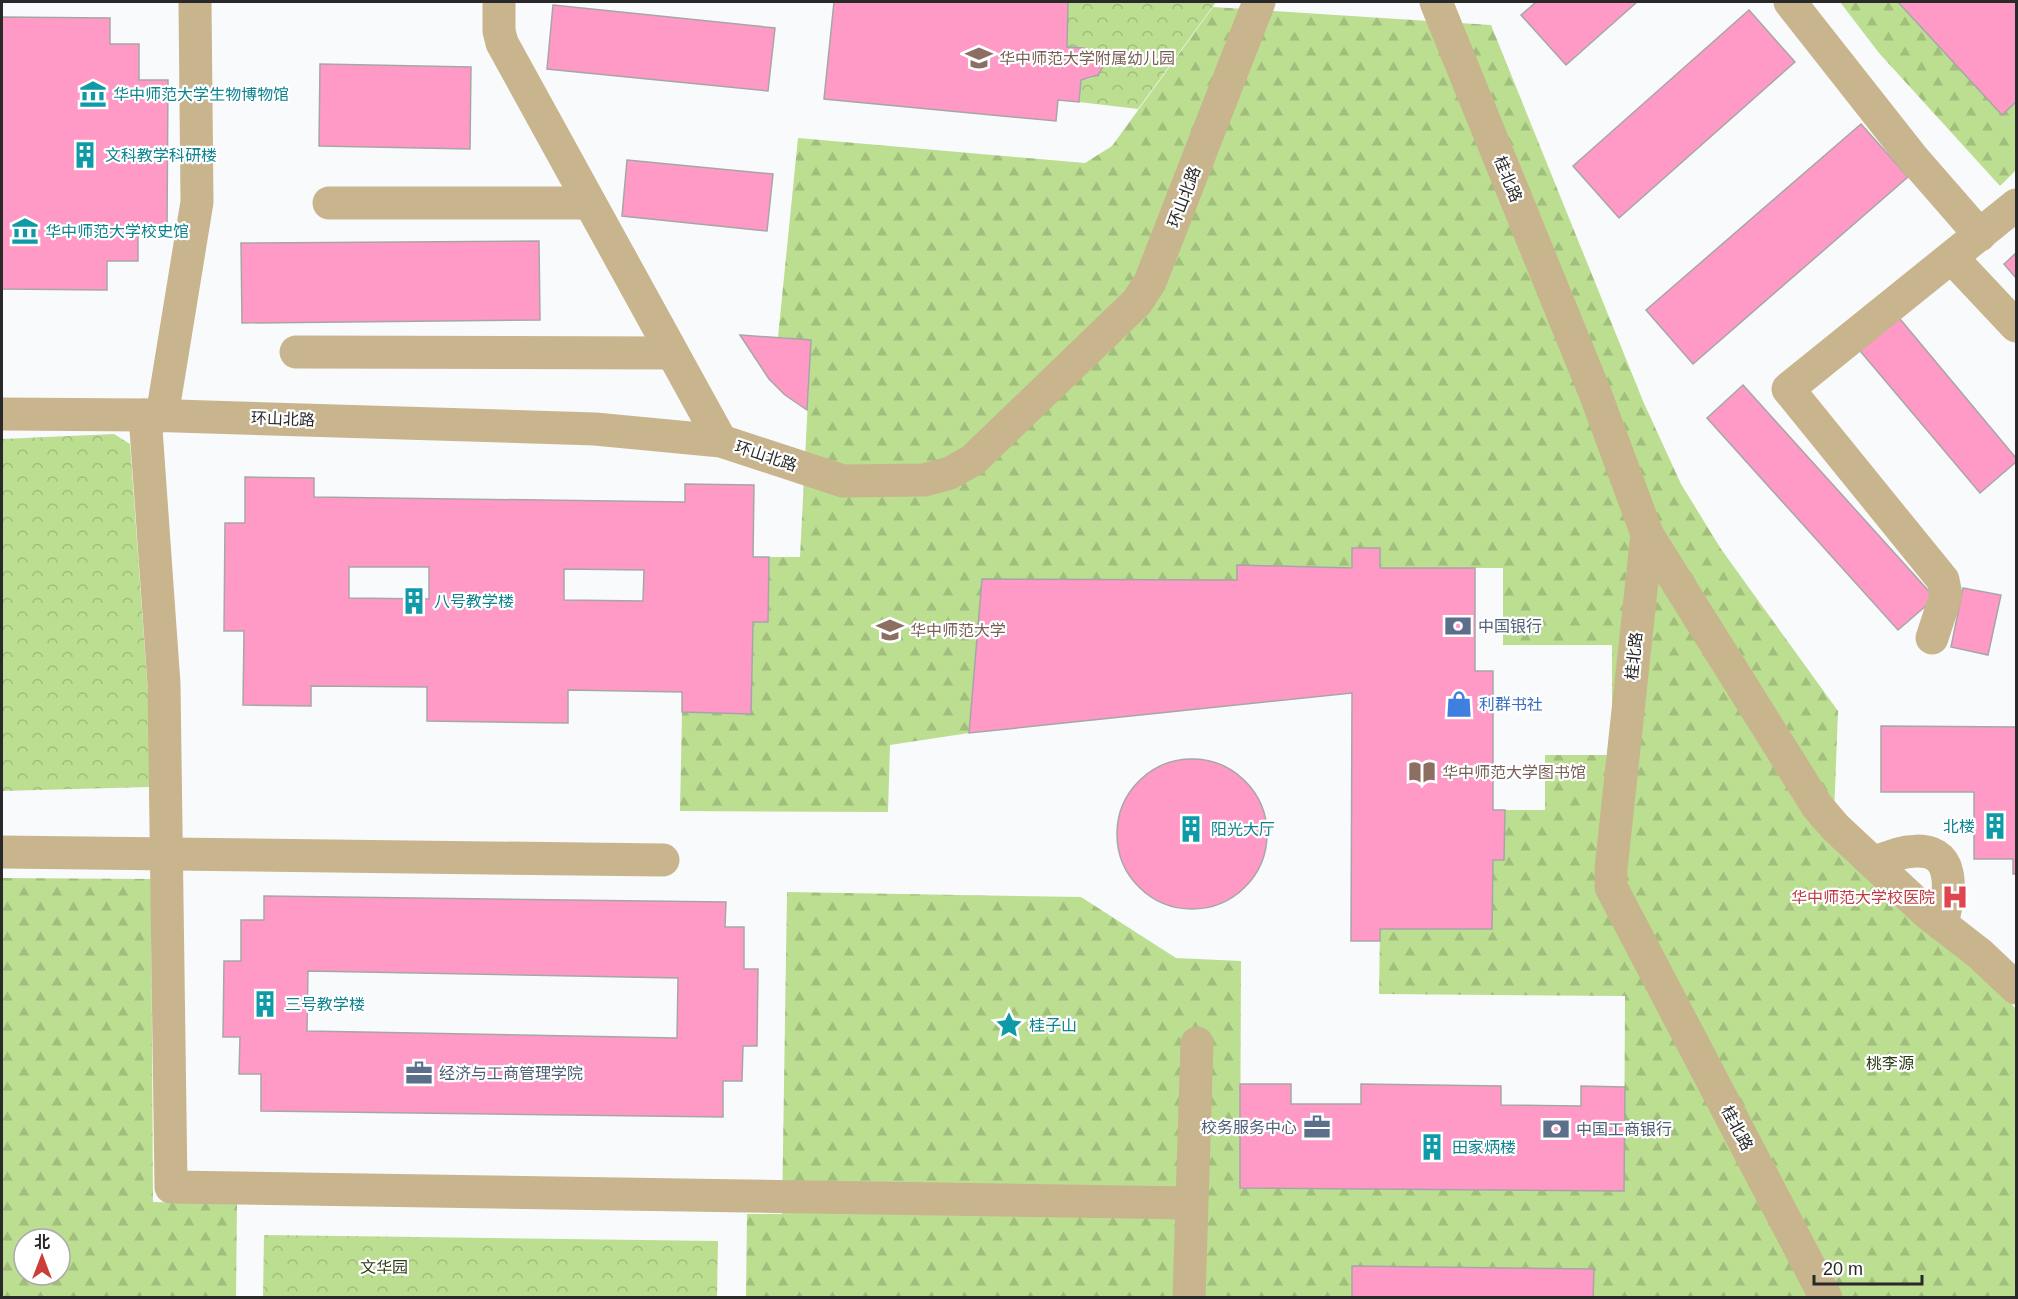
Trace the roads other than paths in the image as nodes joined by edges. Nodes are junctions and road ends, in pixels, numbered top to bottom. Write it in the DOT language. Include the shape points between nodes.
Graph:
graph roads {
  1 [pos="195,2"];
  2 [pos="500,2"];
  3 [pos="1259,2"];
  4 [pos="1436,2"];
  5 [pos="1790,2"];
  6 [pos="329,202"];
  7 [pos="589,202"];
  8 [pos="2016,205"];
  9 [pos="1980,235"];
  10 [pos="1953,259"];
  11 [pos="2016,326"];
  12 [pos="296,352"];
  13 [pos="672,353"];
  14 [pos="2,414"];
  15 [pos="153,415"];
  16 [pos="721,441"];
  17 [pos="1647,534"];
  18 [pos="1932,638"];
  19 [pos="2,852"];
  20 [pos="168,853"];
  21 [pos="663,861"];
  22 [pos="1875,863"];
  23 [pos="1942,925"];
  24 [pos="2016,988"];
  25 [pos="1197,1043"];
  26 [pos="1191,1203"];
  27 [pos="1189,1298"];
  28 [pos="1826,1298"];
  1 -- 15 [label="street" via="197,202"];
  2 -- 7 [label="street" via="502,43"];
  3 -- 16 [label="street, 环山北路" via="1150,282 1137,302 973,460 951,473 924,480 843,481"];
  4 -- 17 [label="street, 桂北路" via="1586,372"];
  5 -- 9 [label="street" via="1912,157"];
  6 -- 7 [label="street"];
  7 -- 13 [label="street"];
  8 -- 9 [label="street"];
  9 -- 10 [label="street"];
  10 -- 11 [label="street"];
  10 -- 18 [label="street" via="1788,389 1943,580 1946,595"];
  12 -- 13 [label="street"];
  13 -- 16 [label="street"];
  14 -- 15 [label="street, 环山北路"];
  15 -- 16 [label="street, 环山北路" via="562,427"];
  15 -- 20 [label="street"];
  17 -- 22 [label="street" via="1817,806"];
  17 -- 28 [label="street, 桂北路" via="1611,887"];
  19 -- 20 [label="street"];
  20 -- 21 [label="street"];
  20 -- 26 [label="street" via="171,1187"];
  22 -- 23 [label="street"];
  22 -- 23 [label="street" via="1911,850 1934,855 1943,862 1949,881"];
  23 -- 24 [label="street"];
  25 -- 26 [label="street"];
  26 -- 27 [label="street"];
}
